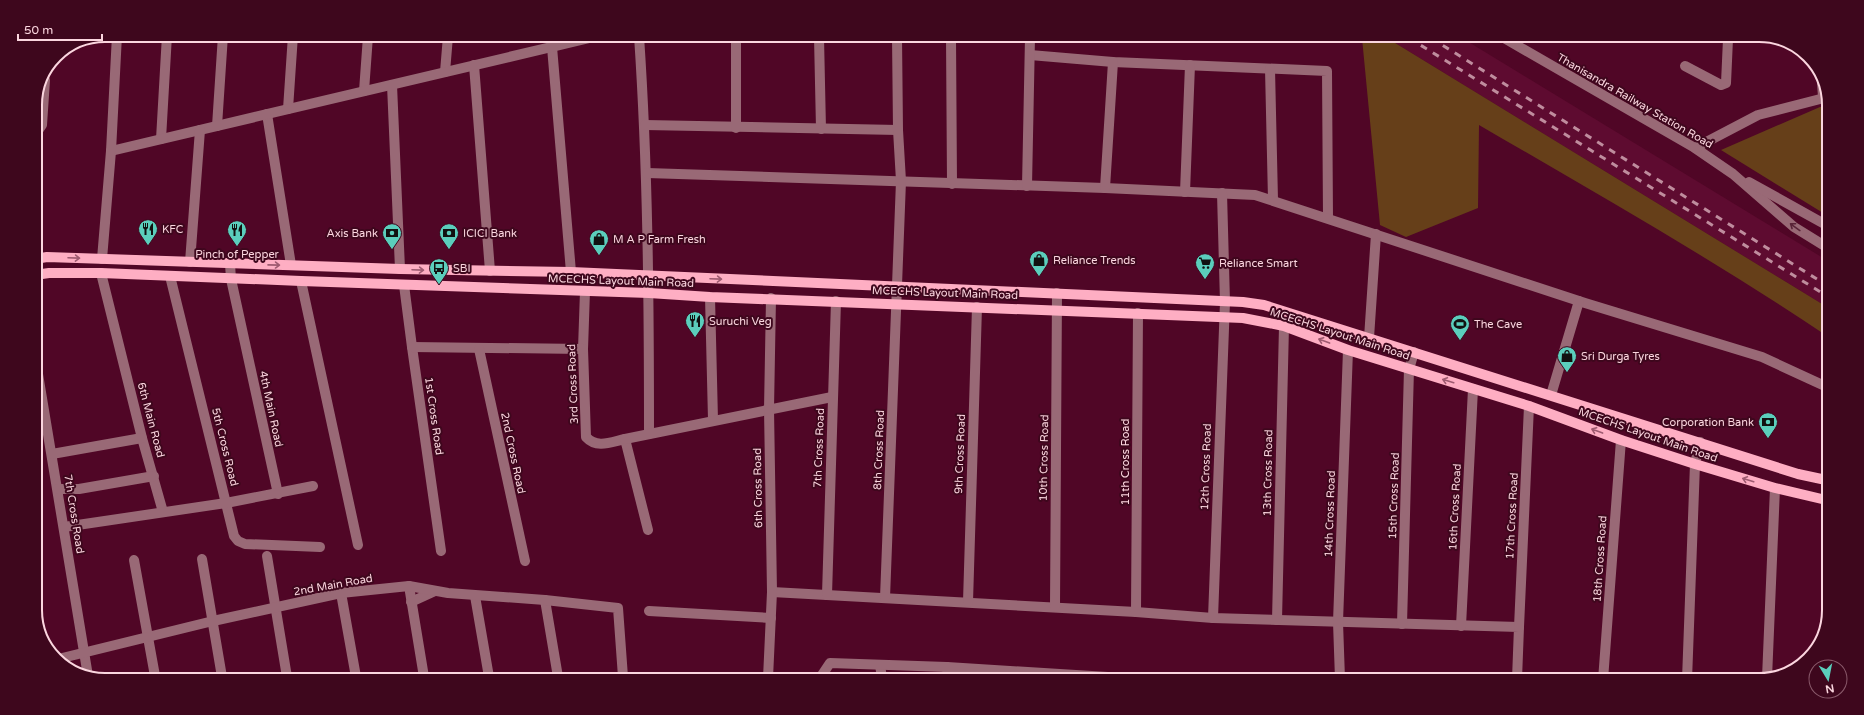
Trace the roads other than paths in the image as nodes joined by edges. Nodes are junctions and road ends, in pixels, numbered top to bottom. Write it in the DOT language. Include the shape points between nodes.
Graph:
graph roads {
  1 [pos="117,42"];
  2 [pos="167,42"];
  3 [pos="223,42"];
  4 [pos="293,42"];
  5 [pos="368,42"];
  6 [pos="448,42"];
  7 [pos="553,42"];
  8 [pos="573,42"];
  9 [pos="639,42"];
  10 [pos="736,42"];
  11 [pos="819,42"];
  12 [pos="897,42"];
  13 [pos="951,42"];
  14 [pos="1030,42"];
  15 [pos="1511,42"];
  16 [pos="1728,42"];
  17 [pos="552,47"];
  18 [pos="1030,55"];
  19 [pos="1113,62"];
  20 [pos="474,65"];
  21 [pos="1190,65"];
  22 [pos="1684,66"];
  23 [pos="1270,69"];
  24 [pos="445,72"];
  25 [pos="392,85"];
  26 [pos="364,91"];
  27 [pos="43,92"];
  28 [pos="1822,98"];
  29 [pos="288,109"];
  30 [pos="267,114"];
  31 [pos="42,125"];
  32 [pos="645,125"];
  33 [pos="217,126"];
  34 [pos="736,128"];
  35 [pos="821,129"];
  36 [pos="200,130"];
  37 [pos="898,130"];
  38 [pos="160,139"];
  39 [pos="1695,148"];
  40 [pos="111,151"];
  41 [pos="647,173"];
  42 [pos="1733,174"];
  43 [pos="901,181"];
  44 [pos="952,184"];
  45 [pos="1027,186"];
  46 [pos="1105,188"];
  47 [pos="1185,192"];
  48 [pos="1222,193"];
  49 [pos="1273,200"];
  50 [pos="1328,218"];
  51 [pos="1822,223"];
  52 [pos="1376,234"];
  53 [pos="1822,244"];
  54 [pos="42,258"];
  55 [pos="102,259"];
  56 [pos="190,262"];
  57 [pos="230,264"];
  58 [pos="292,266"];
  59 [pos="400,269"];
  60 [pos="490,271"];
  61 [pos="572,272"];
  62 [pos="101,273"];
  63 [pos="42,274"];
  64 [pos="170,276"];
  65 [pos="649,277"];
  66 [pos="231,279"];
  67 [pos="301,281"];
  68 [pos="404,285"];
  69 [pos="896,287"];
  70 [pos="585,292"];
  71 [pos="649,293"];
  72 [pos="1057,293"];
  73 [pos="710,297"];
  74 [pos="771,298"];
  75 [pos="836,301"];
  76 [pos="1579,301"];
  77 [pos="1224,302"];
  78 [pos="896,303"];
  79 [pos="976,307"];
  80 [pos="1058,310"];
  81 [pos="1138,313"];
  82 [pos="1224,317"];
  83 [pos="1284,326"];
  84 [pos="1369,338"];
  85 [pos="412,347"];
  86 [pos="479,349"];
  87 [pos="583,349"];
  88 [pos="1348,350"];
  89 [pos="1414,352"];
  90 [pos="1410,369"];
  91 [pos="1822,385"];
  92 [pos="1473,389"];
  93 [pos="1551,395"];
  94 [pos="42,396"];
  95 [pos="832,397"];
  96 [pos="1529,406"];
  97 [pos="769,409"];
  98 [pos="713,420"];
  99 [pos="649,434"];
  100 [pos="142,438"];
  101 [pos="625,439"];
  102 [pos="1621,440"];
  103 [pos="1700,442"];
  104 [pos="52,454"];
  105 [pos="1695,464"];
  106 [pos="154,476"];
  107 [pos="1822,479"];
  108 [pos="313,486"];
  109 [pos="1775,488"];
  110 [pos="58,489"];
  111 [pos="278,494"];
  112 [pos="1822,499"];
  113 [pos="226,503"];
  114 [pos="163,512"];
  115 [pos="64,527"];
  116 [pos="648,530"];
  117 [pos="358,545"];
  118 [pos="320,547"];
  119 [pos="441,551"];
  120 [pos="267,556"];
  121 [pos="202,559"];
  122 [pos="134,560"];
  123 [pos="525,561"];
  124 [pos="408,586"];
  125 [pos="435,591"];
  126 [pos="772,592"];
  127 [pos="342,593"];
  128 [pos="827,595"];
  129 [pos="475,596"];
  130 [pos="885,598"];
  131 [pos="545,600"];
  132 [pos="411,602"];
  133 [pos="968,602"];
  134 [pos="275,607"];
  135 [pos="1055,607"];
  136 [pos="649,611"];
  137 [pos="1136,612"];
  138 [pos="770,618"];
  139 [pos="1213,618"];
  140 [pos="1277,620"];
  141 [pos="213,621"];
  142 [pos="1338,622"];
  143 [pos="1402,624"];
  144 [pos="1461,626"];
  145 [pos="1519,627"];
  146 [pos="148,637"];
  147 [pos="84,652"];
  148 [pos="64,657"];
  149 [pos="880,665"];
  150 [pos="947,667"];
  151 [pos="87,671"];
  152 [pos="1767,672"];
  153 [pos="154,673"];
  154 [pos="222,673"];
  155 [pos="287,673"];
  156 [pos="355,673"];
  157 [pos="423,673"];
  158 [pos="488,673"];
  159 [pos="557,673"];
  160 [pos="623,673"];
  161 [pos="768,673"];
  162 [pos="823,673"];
  163 [pos="881,673"];
  164 [pos="948,673"];
  165 [pos="1006,673"];
  166 [pos="1340,673"];
  167 [pos="1517,673"];
  168 [pos="1604,673"];
  169 [pos="1687,673"];
  1 -- 40 [label="street"];
  2 -- 38 [label="street"];
  3 -- 33 [label="street"];
  4 -- 29 [label="street"];
  5 -- 26 [label="street"];
  6 -- 24 [label="street"];
  7 -- 17 [label="street"];
  8 -- 17 [label="street"];
  9 -- 32 [label="street"];
  10 -- 34 [label="street"];
  11 -- 35 [label="street"];
  12 -- 37 [label="street, 8th Cross Road"];
  13 -- 44 [label="street"];
  14 -- 18 [label="street"];
  15 -- 39 [label="street, Thanisandra Railway Station Road"];
  16 -- 22 [label="street" via="1726,83 1721,85"];
  17 -- 20 [label="street"];
  17 -- 61 [label="street"];
  18 -- 19 [label="street"];
  18 -- 45 [label="street"];
  19 -- 21 [label="street"];
  19 -- 46 [label="street"];
  20 -- 24 [label="street"];
  20 -- 60 [label="street"];
  21 -- 23 [label="street"];
  21 -- 47 [label="street"];
  23 -- 49 [label="street"];
  23 -- 50 [label="street" via="1327,72"];
  24 -- 25 [label="street"];
  25 -- 26 [label="street"];
  25 -- 59 [label="street"];
  26 -- 29 [label="street"];
  27 -- 31 [label="street"];
  28 -- 39 [label="street" via="1758,115"];
  29 -- 30 [label="street"];
  30 -- 33 [label="street"];
  30 -- 58 [label="street"];
  32 -- 34 [label="street"];
  32 -- 41 [label="street"];
  33 -- 36 [label="street"];
  34 -- 35 [label="street"];
  35 -- 37 [label="street"];
  36 -- 38 [label="street"];
  36 -- 56 [label="street"];
  37 -- 43 [label="street, 8th Cross Road"];
  38 -- 40 [label="street"];
  39 -- 42 [label="street, Thanisandra Railway Station Road"];
  40 -- 55 [label="street"];
  41 -- 43 [label="street"];
  41 -- 65 [label="street"];
  42 -- 51 [label="street, Thanisandra Railway Station Road"];
  53 -- 42 [label="street, Thanisandra Railway Station Road, one-way" via="1794,227"];
  43 -- 44 [label="street"];
  43 -- 69 [label="street, 8th Cross Road"];
  44 -- 45 [label="street"];
  45 -- 46 [label="street"];
  46 -- 47 [label="street"];
  47 -- 48 [label="street"];
  48 -- 49 [label="street" via="1255,194"];
  48 -- 77 [label="street, 12th Cross Road"];
  49 -- 50 [label="street"];
  50 -- 52 [label="street"];
  52 -- 76 [label="street"];
  52 -- 84 [label="street"];
  54 -- 55 [label="main road, MCECHS Layout Main Road, one-way"];
  55 -- 56 [label="main road, MCECHS Layout Main Road"];
  56 -- 57 [label="main road, MCECHS Layout Main Road"];
  57 -- 58 [label="main road, MCECHS Layout Main Road, one-way"];
  57 -- 66 [label="street, 4th Main Road"];
  58 -- 59 [label="main road, MCECHS Layout Main Road"];
  59 -- 60 [label="main road, MCECHS Layout Main Road, one-way"];
  60 -- 61 [label="main road, MCECHS Layout Main Road"];
  61 -- 65 [label="main road, MCECHS Layout Main Road"];
  62 -- 63 [label="main road, MCECHS Layout Main Road"];
  62 -- 64 [label="main road, MCECHS Layout Main Road"];
  62 -- 100 [label="street, 6th Main Road"];
  64 -- 66 [label="main road, MCECHS Layout Main Road"];
  64 -- 113 [label="street, 5th Cross Road"];
  65 -- 69 [label="main road, MCECHS Layout Main Road, one-way"];
  65 -- 71 [label="street"];
  66 -- 67 [label="main road, MCECHS Layout Main Road"];
  66 -- 111 [label="street, 4th Main Road"];
  67 -- 68 [label="main road, MCECHS Layout Main Road"];
  67 -- 117 [label="street"];
  68 -- 70 [label="main road, MCECHS Layout Main Road"];
  68 -- 85 [label="street, 1st Cross Road"];
  69 -- 72 [label="main road, MCECHS Layout Main Road"];
  69 -- 78 [label="street, 8th Cross Road"];
  70 -- 71 [label="main road, MCECHS Layout Main Road"];
  70 -- 87 [label="street, 3rd Cross Road"];
  71 -- 73 [label="main road, MCECHS Layout Main Road"];
  71 -- 99 [label="street"];
  72 -- 77 [label="main road, MCECHS Layout Main Road"];
  72 -- 80 [label="street, 10th Cross Road"];
  73 -- 74 [label="main road, MCECHS Layout Main Road"];
  73 -- 98 [label="street"];
  74 -- 75 [label="main road, MCECHS Layout Main Road"];
  74 -- 97 [label="street, 6th Cross Road"];
  75 -- 78 [label="main road, MCECHS Layout Main Road"];
  75 -- 95 [label="street, 7th Cross Road"];
  76 -- 91 [label="street" via="1762,357"];
  76 -- 93 [label="street"];
  77 -- 82 [label="street, 12th Cross Road"];
  77 -- 84 [label="main road, MCECHS Layout Main Road" via="1264,305"];
  78 -- 79 [label="main road, MCECHS Layout Main Road"];
  78 -- 130 [label="street, 8th Cross Road"];
  79 -- 80 [label="main road, MCECHS Layout Main Road"];
  79 -- 133 [label="street, 9th Cross Road"];
  80 -- 81 [label="main road, MCECHS Layout Main Road"];
  80 -- 135 [label="street, 10th Cross Road"];
  81 -- 82 [label="main road, MCECHS Layout Main Road"];
  81 -- 137 [label="street, 11th Cross Road"];
  82 -- 83 [label="main road, MCECHS Layout Main Road"];
  82 -- 139 [label="street, 12th Cross Road"];
  88 -- 83 [label="main road, MCECHS Layout Main Road, one-way"];
  83 -- 140 [label="street, 13th Cross Road"];
  84 -- 89 [label="main road, MCECHS Layout Main Road"];
  85 -- 86 [label="street"];
  85 -- 119 [label="street, 1st Cross Road"];
  86 -- 87 [label="street"];
  86 -- 123 [label="street, 2nd Cross Road"];
  87 -- 101 [label="street, 3rd Cross Road" via="586,437 591,443 599,445"];
  88 -- 90 [label="main road, MCECHS Layout Main Road"];
  88 -- 142 [label="street, 14th Cross Road"];
  89 -- 90 [label="street, 15th Cross Road"];
  89 -- 93 [label="main road, MCECHS Layout Main Road"];
  92 -- 90 [label="main road, MCECHS Layout Main Road, one-way"];
  90 -- 143 [label="street, 15th Cross Road"];
  92 -- 96 [label="main road, MCECHS Layout Main Road"];
  92 -- 144 [label="street, 16th Cross Road"];
  93 -- 103 [label="main road, MCECHS Layout Main Road"];
  94 -- 104 [label="street, 7th Cross Road"];
  95 -- 97 [label="street"];
  95 -- 128 [label="street, 7th Cross Road"];
  102 -- 96 [label="main road, MCECHS Layout Main Road, one-way"];
  96 -- 145 [label="street, 17th Cross Road"];
  97 -- 98 [label="street"];
  97 -- 126 [label="street, 6th Cross Road"];
  98 -- 99 [label="street"];
  99 -- 101 [label="street"];
  100 -- 104 [label="street"];
  100 -- 106 [label="street, 6th Main Road"];
  101 -- 116 [label="street"];
  102 -- 105 [label="main road, MCECHS Layout Main Road"];
  102 -- 168 [label="street, 18th Cross Road"];
  103 -- 105 [label="street"];
  103 -- 107 [label="main road, MCECHS Layout Main Road" via="1798,474"];
  104 -- 110 [label="street, 7th Cross Road"];
  109 -- 105 [label="main road, MCECHS Layout Main Road, one-way"];
  105 -- 169 [label="street"];
  106 -- 110 [label="street" via="79,489"];
  106 -- 114 [label="street, 6th Main Road"];
  108 -- 111 [label="street"];
  109 -- 112 [label="main road, MCECHS Layout Main Road"];
  109 -- 152 [label="street"];
  110 -- 115 [label="street, 7th Cross Road"];
  111 -- 113 [label="street"];
  113 -- 114 [label="street"];
  113 -- 118 [label="street, 5th Cross Road" via="234,536 238,541 245,544"];
  114 -- 115 [label="street"];
  115 -- 147 [label="street, 7th Cross Road"];
  120 -- 134 [label="street"];
  121 -- 141 [label="street"];
  122 -- 146 [label="street"];
  124 -- 125 [label="street, 2nd Main Road"];
  124 -- 127 [label="street, 2nd Main Road"];
  124 -- 132 [label="street"];
  125 -- 129 [label="street, 2nd Main Road"];
  125 -- 132 [label="street"];
  126 -- 128 [label="street"];
  126 -- 138 [label="street, 6th Cross Road"];
  127 -- 134 [label="street, 2nd Main Road"];
  127 -- 156 [label="street"];
  128 -- 130 [label="street"];
  129 -- 131 [label="street, 2nd Main Road"];
  129 -- 158 [label="street"];
  130 -- 133 [label="street"];
  131 -- 159 [label="street"];
  131 -- 160 [label="street, 2nd Main Road" via="618,608"];
  132 -- 157 [label="street"];
  133 -- 135 [label="street"];
  134 -- 141 [label="street, 2nd Main Road"];
  134 -- 155 [label="street"];
  135 -- 137 [label="street"];
  136 -- 138 [label="street"];
  137 -- 139 [label="street"];
  138 -- 161 [label="street, 6th Cross Road"];
  139 -- 140 [label="street"];
  140 -- 142 [label="street"];
  141 -- 146 [label="street, 2nd Main Road"];
  141 -- 154 [label="street"];
  142 -- 143 [label="street"];
  142 -- 166 [label="street, 14th Cross Road"];
  143 -- 144 [label="street"];
  144 -- 145 [label="street"];
  145 -- 167 [label="street, 17th Cross Road"];
  146 -- 147 [label="street, 2nd Main Road"];
  146 -- 153 [label="street"];
  147 -- 148 [label="street, 2nd Main Road"];
  147 -- 151 [label="street, 7th Cross Road"];
  149 -- 150 [label="street"];
  149 -- 162 [label="street" via="830,663"];
  149 -- 163 [label="street"];
  150 -- 164 [label="street"];
  150 -- 165 [label="street"];
}
